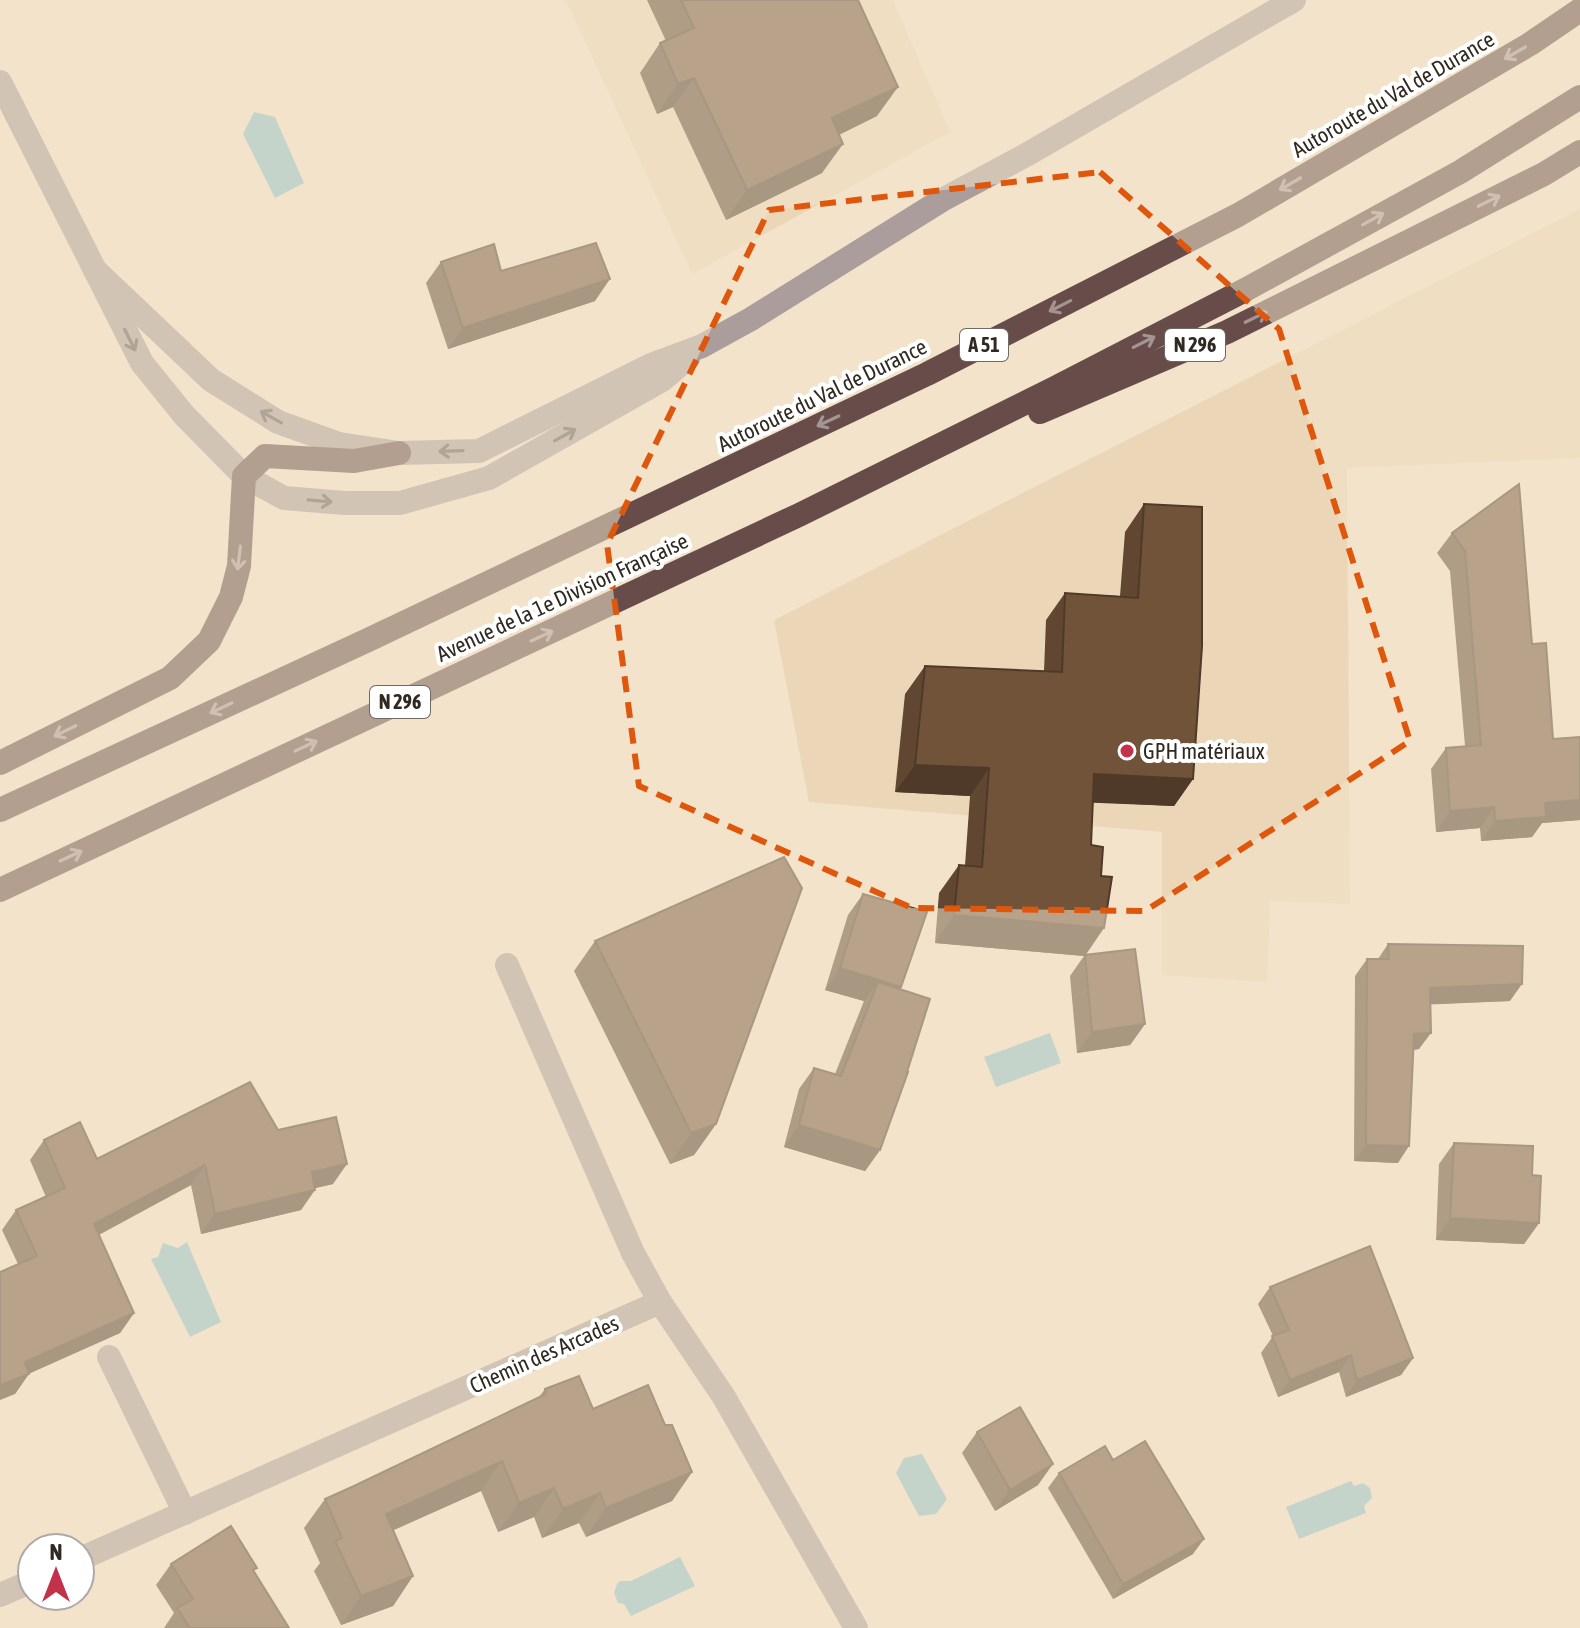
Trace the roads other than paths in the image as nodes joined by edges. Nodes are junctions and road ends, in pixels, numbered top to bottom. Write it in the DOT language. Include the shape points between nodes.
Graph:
graph roads {
  1 [pos="1294,0"];
  2 [pos="1580,10"];
  3 [pos="0,82"];
  4 [pos="1580,97"];
  5 [pos="1580,152"];
  6 [pos="95,270"];
  7 [pos="702,346"];
  8 [pos="399,453"];
  9 [pos="244,476"];
  10 [pos="799,515"];
  11 [pos="0,763"];
  12 [pos="0,810"];
  13 [pos="0,890"];
  14 [pos="507,965"];
  15 [pos="660,1302"];
  16 [pos="109,1357"];
  17 [pos="185,1513"];
  18 [pos="96,1552"];
  19 [pos="856,1628"];
  1 -- 7 [label="street" via="942,200"];
  2 -- 12 [label="highway, Autoroute du Val de Durance / A 51, one-way" via="1238,215 927,374"];
  3 -- 6 [label="street"];
  10 -- 4 [label="highway, one-way" via="1245,290 1460,172"];
  10 -- 5 [label="highway, N 296, one-way" via="1227,332"];
  8 -- 6 [label="street, one-way" via="339,444 278,422 211,380"];
  6 -- 9 [label="street, one-way" via="142,363"];
  7 -- 8 [label="street, one-way" via="651,365 479,451"];
  9 -- 7 [label="street, one-way" via="284,498 345,503 400,503 489,478 662,380"];
  8 -- 9 [label="highway" via="354,461 265,456"];
  9 -- 11 [label="highway, one-way" via="239,566 231,597 209,641 170,678"];
  13 -- 10 [label="highway, Avenue de la 1e Division Française / N 296, one-way"];
  14 -- 15 [label="street" via="633,1253"];
  15 -- 17 [label="street, Chemin des Arcades"];
  15 -- 19 [label="street" via="724,1397"];
  16 -- 17 [label="street"];
  17 -- 18 [label="street, Chemin des Arcades"];
}
